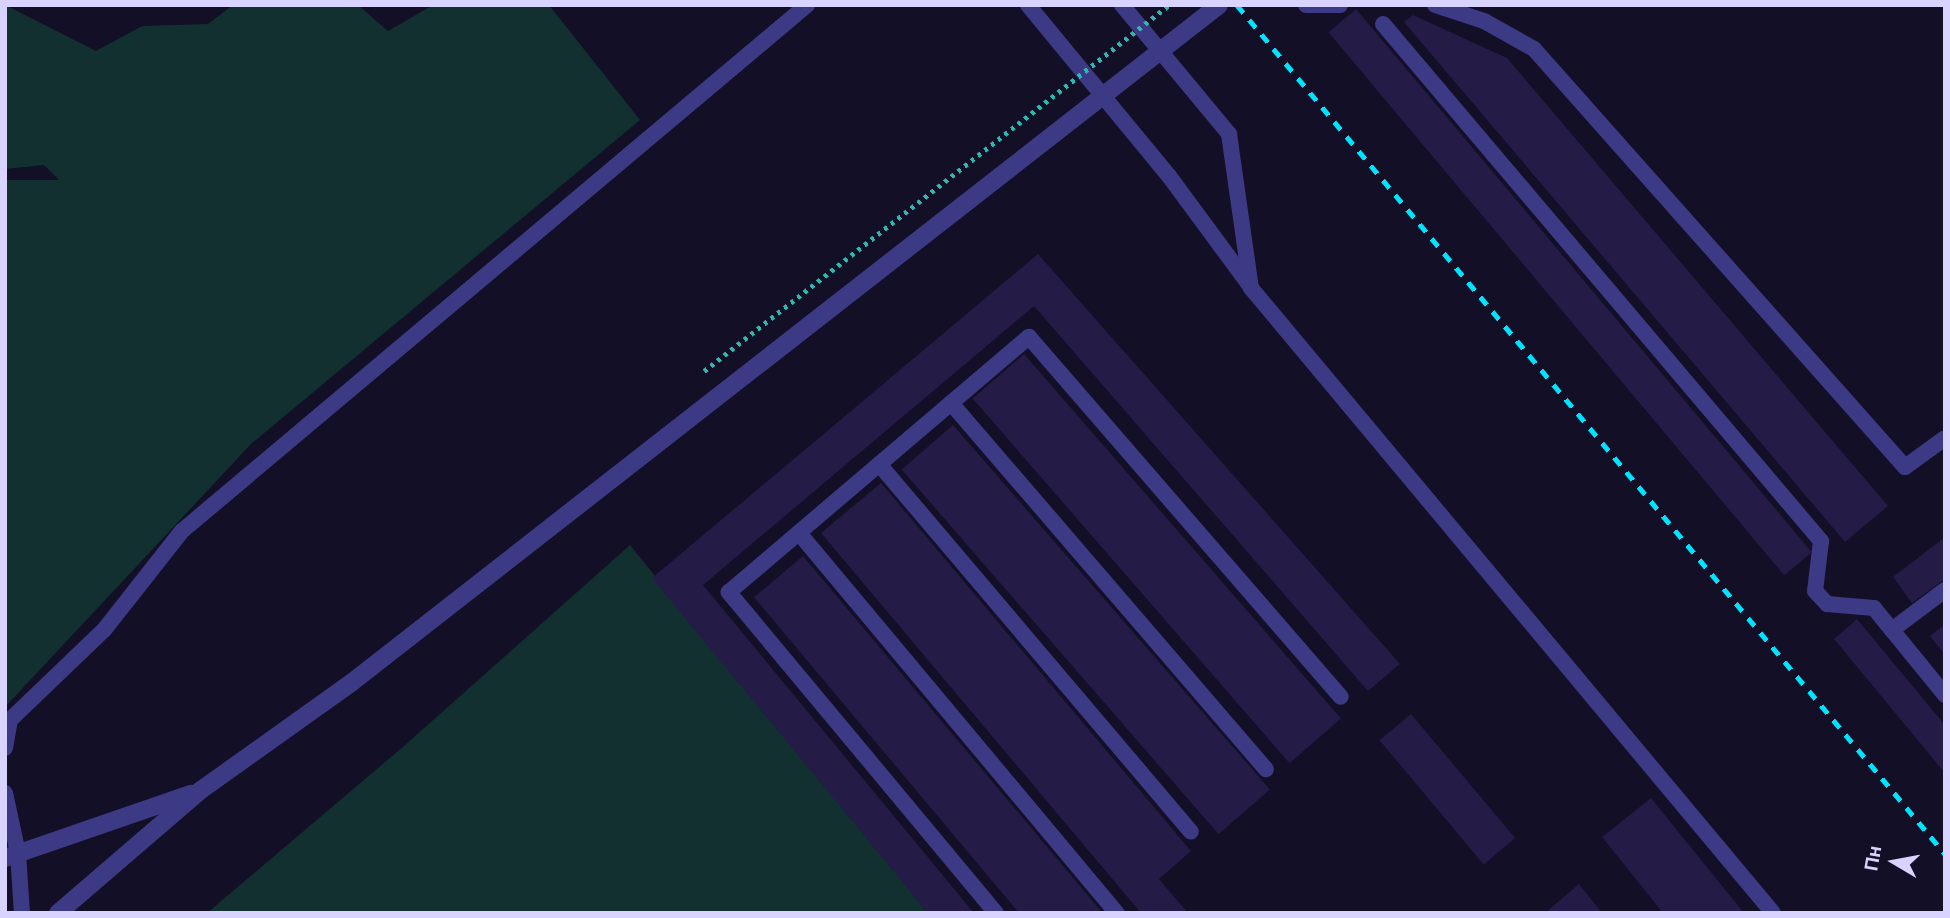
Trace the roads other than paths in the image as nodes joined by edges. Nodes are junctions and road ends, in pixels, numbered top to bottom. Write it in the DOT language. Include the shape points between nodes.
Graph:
graph roads {
  1 [pos="807,5"];
  2 [pos="1028,5"];
  3 [pos="1122,5"];
  4 [pos="1219,5"];
  5 [pos="1306,5"];
  6 [pos="1340,5"];
  7 [pos="1435,5"];
  8 [pos="1383,24"];
  9 [pos="1251,288"];
  10 [pos="951,403"];
  11 [pos="1945,438"];
  12 [pos="879,464"];
  13 [pos="799,533"];
  14 [pos="1945,590"];
  15 [pos="1892,630"];
  16 [pos="1945,695"];
  17 [pos="1341,697"];
  18 [pos="5,748"];
  19 [pos="1266,769"];
  20 [pos="201,790"];
  21 [pos="5,793"];
  22 [pos="1191,832"];
  23 [pos="12,856"];
  24 [pos="22,913"];
  25 [pos="58,913"];
  26 [pos="996,913"];
  27 [pos="1117,913"];
  28 [pos="1773,913"];
  1 -- 18 [label="lane" via="181,531 104,630 10,720"];
  2 -- 9 [label="lane" via="1169,176"];
  3 -- 9 [label="lane" via="1229,134"];
  4 -- 20 [label="street, bridge" via="351,683"];
  5 -- 6 [label="lane"];
  7 -- 11 [label="lane" via="1485,21 1534,49 1905,467"];
  8 -- 15 [label="lane" via="1821,541 1815,591 1827,604 1874,608"];
  9 -- 28 [label="lane"];
  10 -- 12 [label="lane"];
  10 -- 17 [label="lane" via="1029,337"];
  10 -- 19 [label="lane"];
  12 -- 13 [label="lane"];
  12 -- 22 [label="lane"];
  13 -- 26 [label="lane" via="729,592"];
  13 -- 27 [label="lane"];
  14 -- 15 [label="lane"];
  15 -- 16 [label="lane"];
  20 -- 23 [label="street"];
  20 -- 25 [label="street"];
  21 -- 23 [label="lane"];
  23 -- 24 [label="lane"];
}
